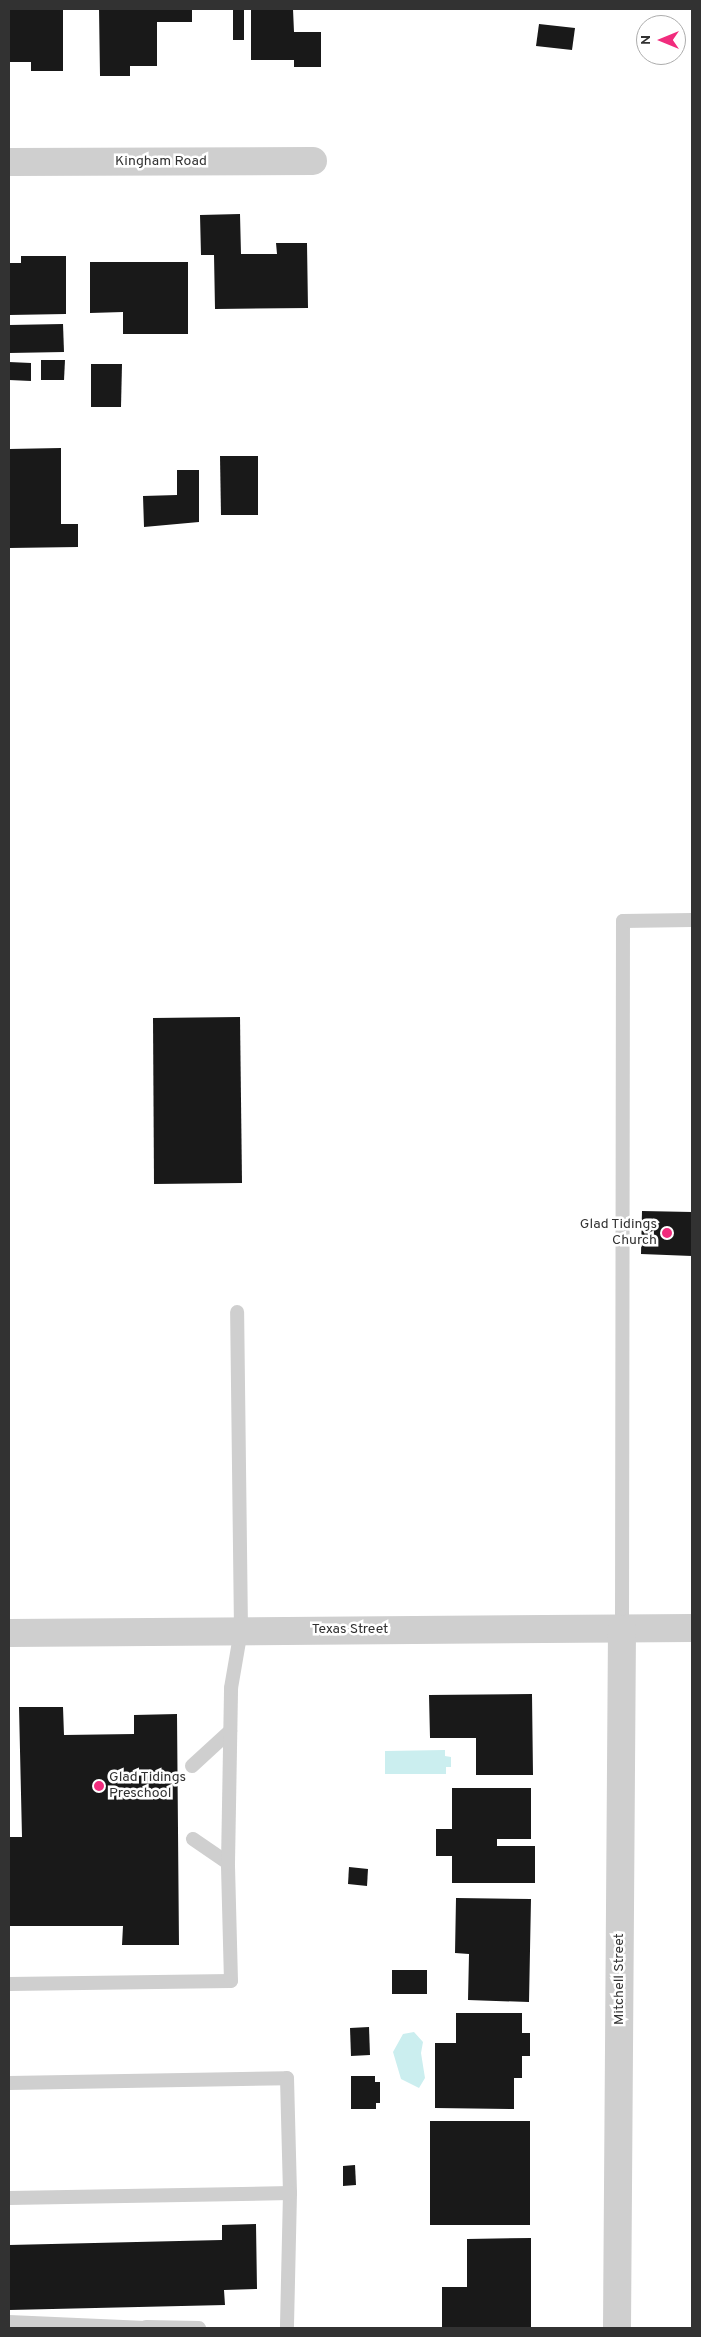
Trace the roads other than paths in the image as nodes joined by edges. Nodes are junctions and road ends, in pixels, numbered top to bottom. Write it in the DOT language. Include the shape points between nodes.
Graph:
graph roads {
  1 [pos="313,161"];
  2 [pos="9,162"];
  3 [pos="692,920"];
  4 [pos="237,1312"];
  5 [pos="692,1628"];
  6 [pos="622,1629"];
  7 [pos="241,1630"];
  8 [pos="9,1632"];
  9 [pos="230,1731"];
  10 [pos="192,1766"];
  11 [pos="193,1839"];
  12 [pos="228,1863"];
  13 [pos="9,1984"];
  14 [pos="9,2083"];
  15 [pos="290,2193"];
  16 [pos="9,2198"];
  17 [pos="9,2322"];
  18 [pos="146,2328"];
  19 [pos="199,2328"];
  20 [pos="287,2328"];
  21 [pos="617,2328"];
  1 -- 2 [label="street, Kingham Road"];
  3 -- 6 [label="lane" via="622,921"];
  4 -- 7 [label="lane"];
  5 -- 6 [label="street, Texas Street"];
  6 -- 7 [label="street, Texas Street"];
  6 -- 21 [label="street, Mitchell Street"];
  7 -- 8 [label="street, Texas Street"];
  7 -- 9 [label="lane" via="231,1688"];
  9 -- 10 [label="lane"];
  9 -- 12 [label="lane"];
  11 -- 12 [label="lane"];
  12 -- 13 [label="lane" via="231,1981"];
  14 -- 15 [label="lane" via="287,2078"];
  15 -- 16 [label="lane"];
  15 -- 20 [label="lane"];
  17 -- 18 [label="lane"];
  18 -- 19 [label="lane"];
}
